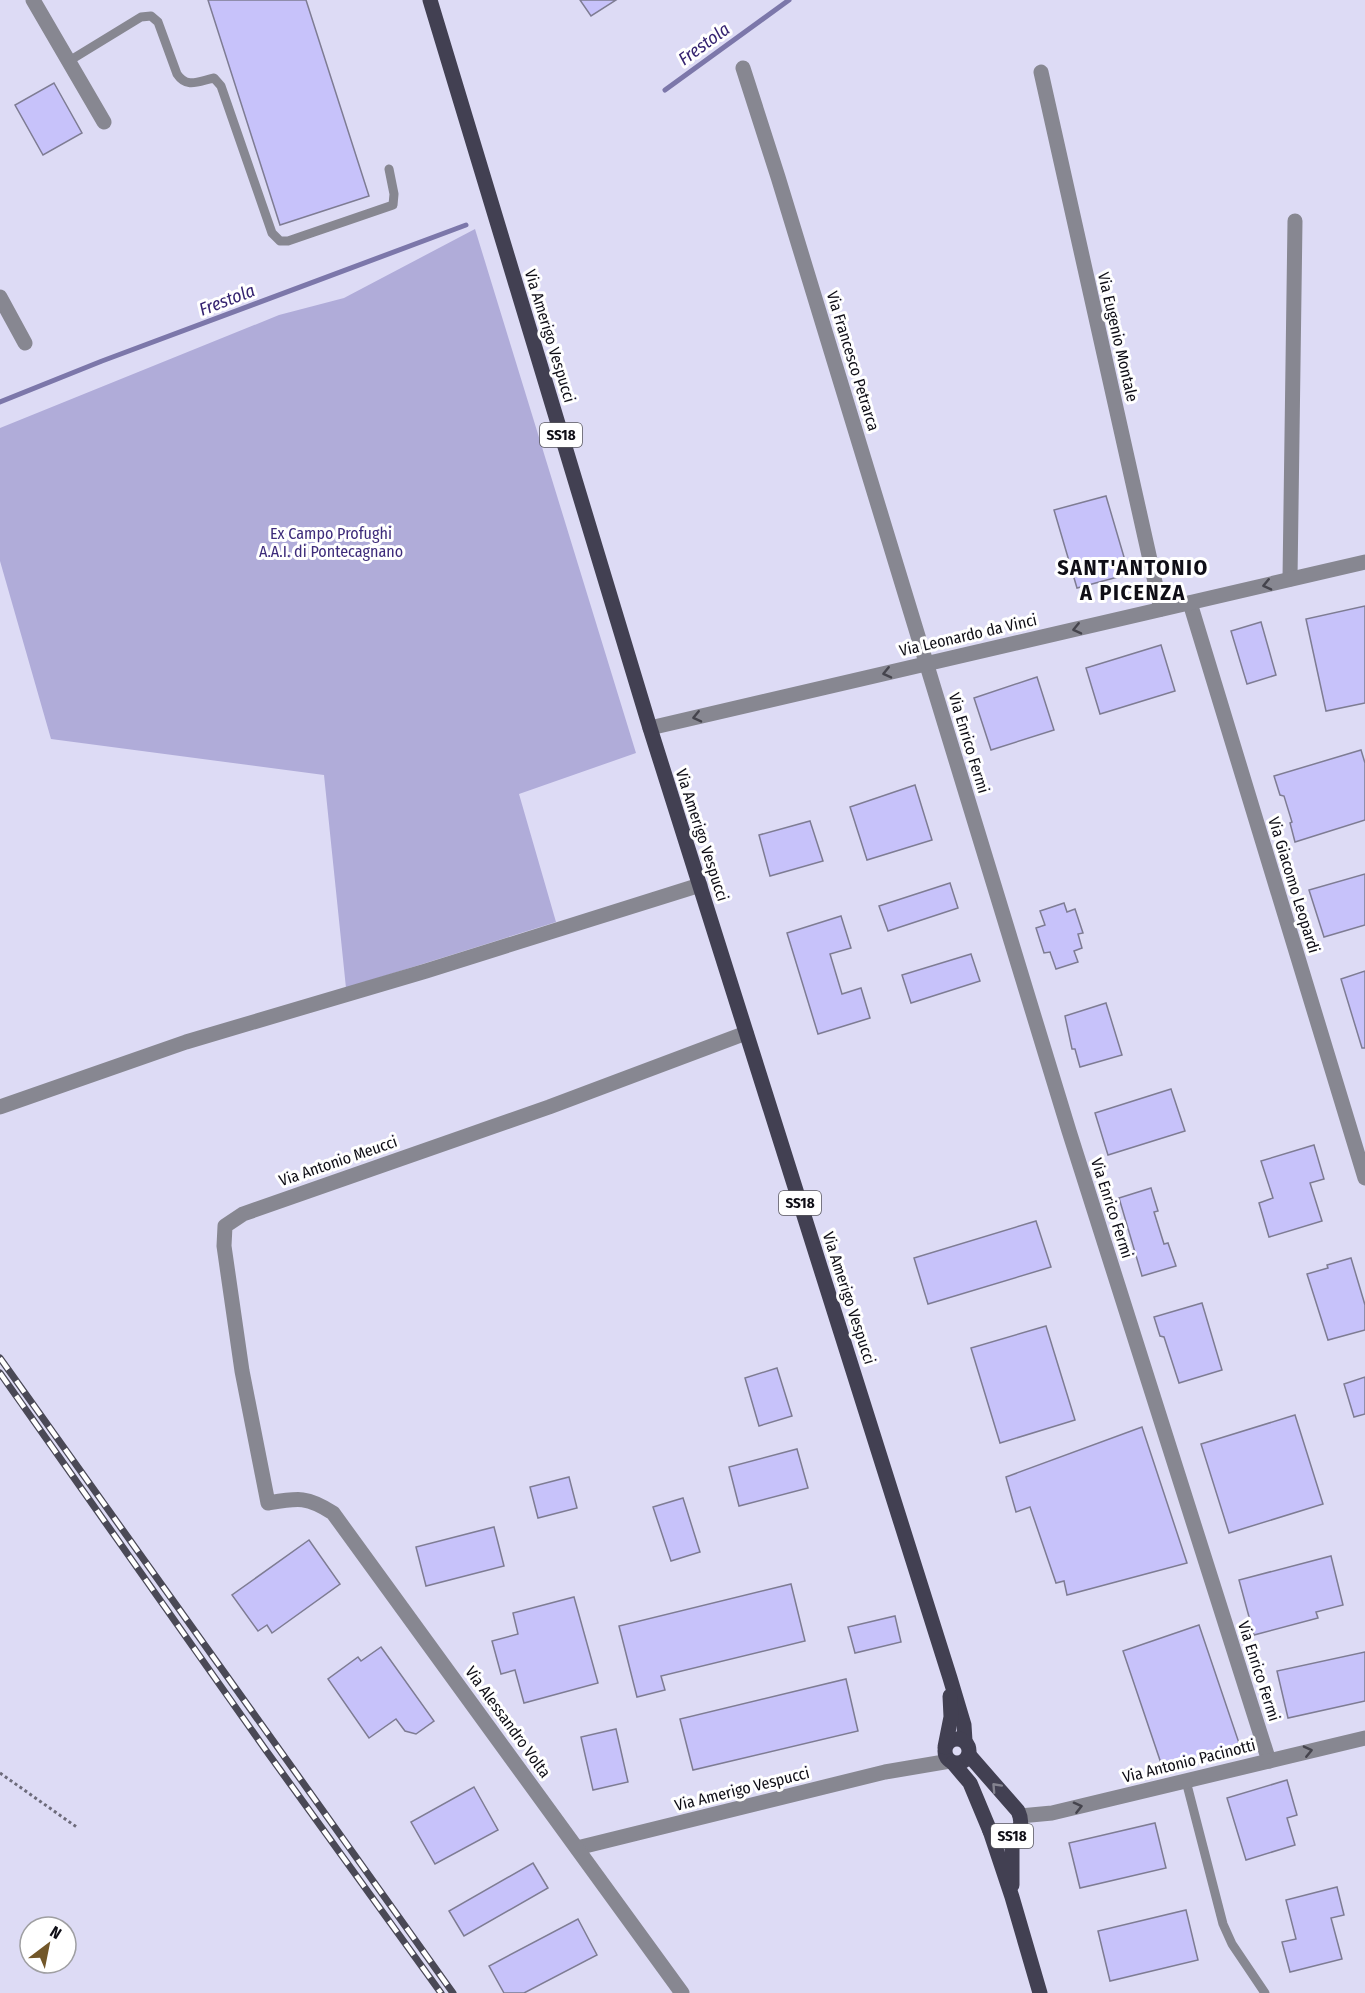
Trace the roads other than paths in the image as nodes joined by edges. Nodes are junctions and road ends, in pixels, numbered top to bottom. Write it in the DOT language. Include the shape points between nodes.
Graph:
graph roads {
  1 [pos="33,0"];
  2 [pos="434,2"];
  3 [pos="69,61"];
  4 [pos="743,69"];
  5 [pos="1041,72"];
  6 [pos="104,122"];
  7 [pos="389,170"];
  8 [pos="1295,221"];
  9 [pos="0,297"];
  10 [pos="25,343"];
  11 [pos="1365,562"];
  12 [pos="1290,579"];
  13 [pos="1190,603"];
  14 [pos="1161,609"];
  15 [pos="926,664"];
  16 [pos="650,728"];
  17 [pos="700,885"];
  18 [pos="746,1033"];
  19 [pos="0,1107"];
  20 [pos="1365,1178"];
  21 [pos="286,1500"];
  22 [pos="950,1678"];
  23 [pos="1365,1738"];
  24 [pos="967,1748"];
  25 [pos="948,1755"];
  26 [pos="1269,1761"];
  27 [pos="1186,1781"];
  28 [pos="1020,1816"];
  29 [pos="990,1832"];
  30 [pos="1012,1836"];
  31 [pos="577,1848"];
  32 [pos="1012,1896"];
  33 [pos="682,1993"];
  34 [pos="1040,1993"];
  35 [pos="1265,1993"];
  1 -- 3 [label="street"];
  2 -- 16 [label="main road, Via Amerigo Vespucci / SS18"];
  3 -- 6 [label="street"];
  3 -- 7 [label="lane" via="141,17 152,16 182,81 192,84 214,78 221,86 272,233 280,241 393,205"];
  4 -- 15 [label="street, Via Francesco Petrarca"];
  5 -- 14 [label="street, Via Eugenio Montale"];
  8 -- 12 [label="street"];
  9 -- 10 [label="street"];
  11 -- 12 [label="street, Via Leonardo da Vinci"];
  12 -- 13 [label="street, Via Leonardo da Vinci, one-way"];
  13 -- 14 [label="street, Via Leonardo da Vinci"];
  13 -- 20 [label="street, Via Giacomo Leopardi"];
  14 -- 15 [label="street, Via Leonardo da Vinci, one-way"];
  15 -- 16 [label="street, Via Leonardo da Vinci, one-way"];
  15 -- 26 [label="street, Via Enrico Fermi" via="1065,1120"];
  16 -- 17 [label="main road, Via Amerigo Vespucci / SS18"];
  17 -- 18 [label="main road, Via Amerigo Vespucci / SS18"];
  17 -- 19 [label="street" via="186,1042"];
  18 -- 21 [label="street, Via Antonio Meucci" via="243,1214 225,1226 224,1246 242,1371 268,1503"];
  18 -- 22 [label="main road, Via Amerigo Vespucci / SS18"];
  21 -- 31 [label="street, Via Alessandro Volta" via="316,1503 333,1513"];
  22 -- 24 [label="main road, Via Amerigo Vespucci / SS18"];
  22 -- 25 [label="main road, Via Amerigo Vespucci / SS18"];
  26 -- 23 [label="street, Via Antonio Pacinotti, one-way"];
  24 -- 25 [label="main road" via="963,1762"];
  24 -- 25 [label="main road" via="954,1738"];
  28 -- 24 [label="main road, SS18, one-way"];
  25 -- 29 [label="main road, SS18" via="970,1783"];
  25 -- 31 [label="street, Via Amerigo Vespucci"];
  26 -- 27 [label="street, Via Antonio Pacinotti"];
  28 -- 27 [label="street, Via Antonio Pacinotti, one-way" via="1052,1813"];
  27 -- 35 [label="lane" via="1223,1924"];
  28 -- 30 [label="main road, SS18"];
  29 -- 30 [label="main road, SS18"];
  29 -- 32 [label="main road, SS18"];
  30 -- 32 [label="main road, SS18"];
  31 -- 33 [label="street, Via Alessandro Volta"];
  32 -- 34 [label="main road, SS18"];
}
